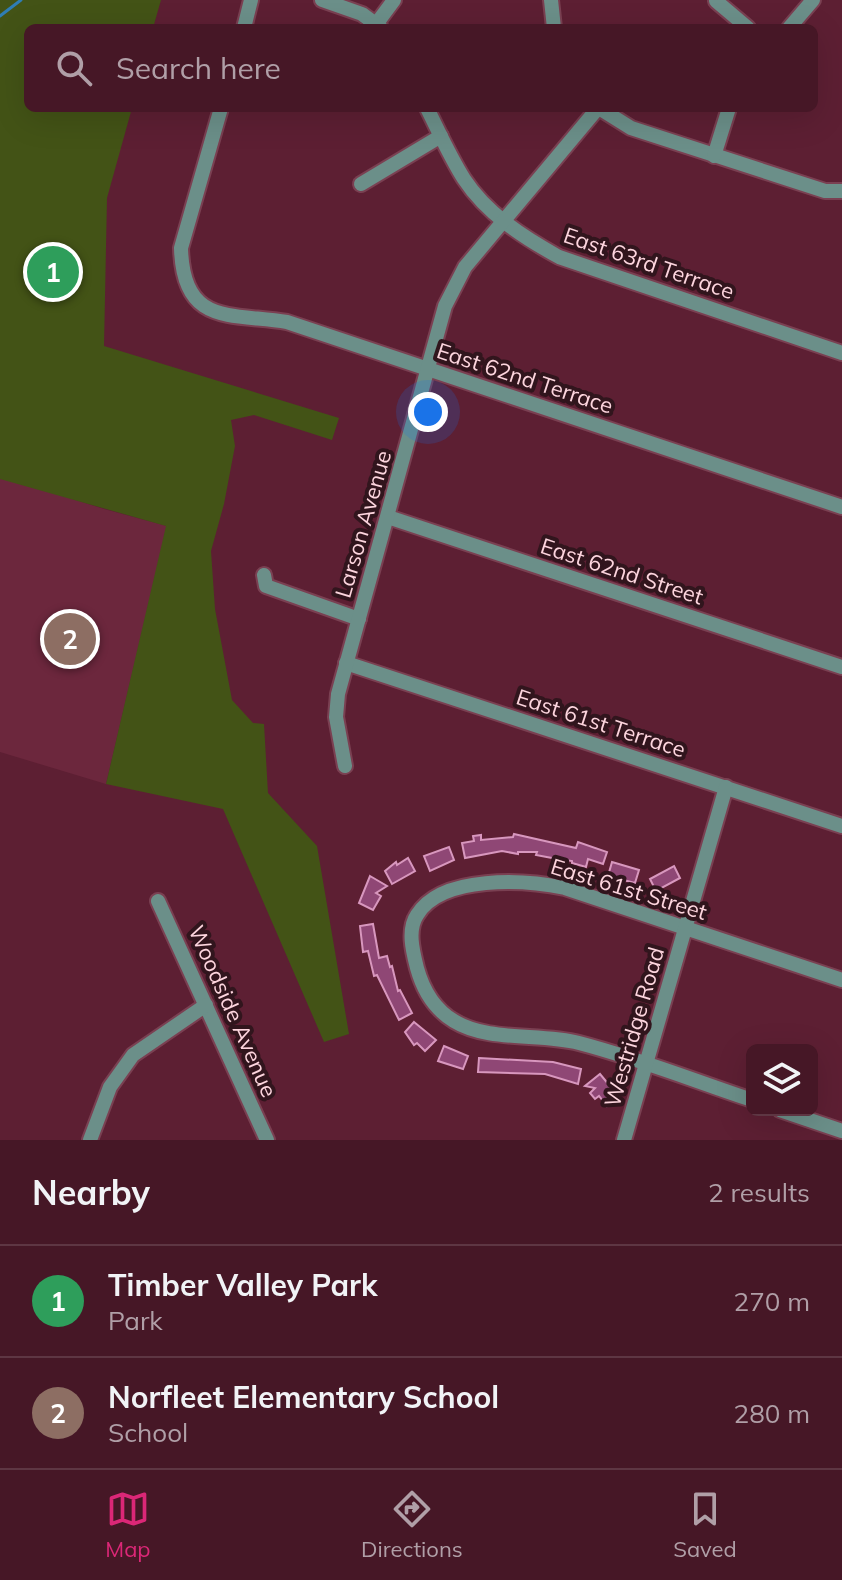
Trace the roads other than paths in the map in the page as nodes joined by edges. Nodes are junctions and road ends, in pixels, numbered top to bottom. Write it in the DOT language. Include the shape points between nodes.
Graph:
graph roads {
  1 [pos="251,0"];
  2 [pos="322,0"];
  3 [pos="394,0"];
  4 [pos="551,0"];
  5 [pos="813,0"];
  6 [pos="716,1"];
  7 [pos="245,24"];
  8 [pos="376,24"];
  9 [pos="380,24"];
  10 [pos="554,24"];
  11 [pos="743,24"];
  12 [pos="792,24"];
  13 [pos="220,112"];
  14 [pos="429,112"];
  15 [pos="596,112"];
  16 [pos="605,112"];
  17 [pos="728,112"];
  18 [pos="441,136"];
  19 [pos="714,156"];
  20 [pos="361,184"];
  21 [pos="842,191"];
  22 [pos="503,221"];
  23 [pos="842,353"];
  24 [pos="429,370"];
  25 [pos="842,507"];
  26 [pos="388,517"];
  27 [pos="264,575"];
  28 [pos="359,619"];
  29 [pos="346,663"];
  30 [pos="842,667"];
  31 [pos="345,766"];
  32 [pos="726,787"];
  33 [pos="842,826"];
  34 [pos="158,901"];
  35 [pos="685,929"];
  36 [pos="842,980"];
  37 [pos="206,1005"];
  38 [pos="646,1064"];
  39 [pos="746,1098"];
  40 [pos="798,1116"];
  41 [pos="842,1131"];
  42 [pos="90,1140"];
  43 [pos="267,1140"];
  44 [pos="624,1140"];
  1 -- 7 [label="street"];
  2 -- 8 [label="street" via="350,8"];
  3 -- 9 [label="street"];
  4 -- 10 [label="street"];
  5 -- 12 [label="street"];
  6 -- 11 [label="street"];
  13 -- 24 [label="street, East 62nd Terrace" via="181,248 184,275 202,304 217,314 287,322"];
  14 -- 18 [label="street, East 63rd Terrace"];
  15 -- 22 [label="street, Larson Avenue"];
  16 -- 19 [label="street" via="631,128"];
  17 -- 19 [label="street"];
  18 -- 20 [label="street"];
  18 -- 22 [label="street, East 63rd Terrace" via="464,180"];
  19 -- 21 [label="street" via="825,191"];
  22 -- 23 [label="street, East 63rd Terrace" via="559,257"];
  22 -- 24 [label="street, Larson Avenue" via="455,284"];
  24 -- 25 [label="street, East 62nd Terrace"];
  24 -- 26 [label="street, Larson Avenue"];
  26 -- 28 [label="street, Larson Avenue"];
  26 -- 30 [label="street, East 62nd Street"];
  27 -- 28 [label="street" via="266,586 282,594"];
  28 -- 29 [label="street, Larson Avenue"];
  29 -- 31 [label="street, Larson Avenue" via="336,717"];
  29 -- 32 [label="street, East 61st Terrace"];
  32 -- 33 [label="street, East 61st Terrace"];
  32 -- 35 [label="street, Westridge Road"];
  34 -- 37 [label="street, Woodside Avenue"];
  35 -- 36 [label="street, East 61st Street"];
  35 -- 38 [label="street, Westridge Road"];
  35 -- 38 [label="street, East 61st Street" via="565,888 512,881 442,894 416,915 413,925 421,982 434,1005 453,1020 484,1033 578,1043"];
  37 -- 42 [label="street" via="133,1055 110,1087"];
  37 -- 43 [label="street, Woodside Avenue"];
  38 -- 39 [label="street"];
  38 -- 44 [label="street, Westridge Road"];
  40 -- 41 [label="street"];
}
